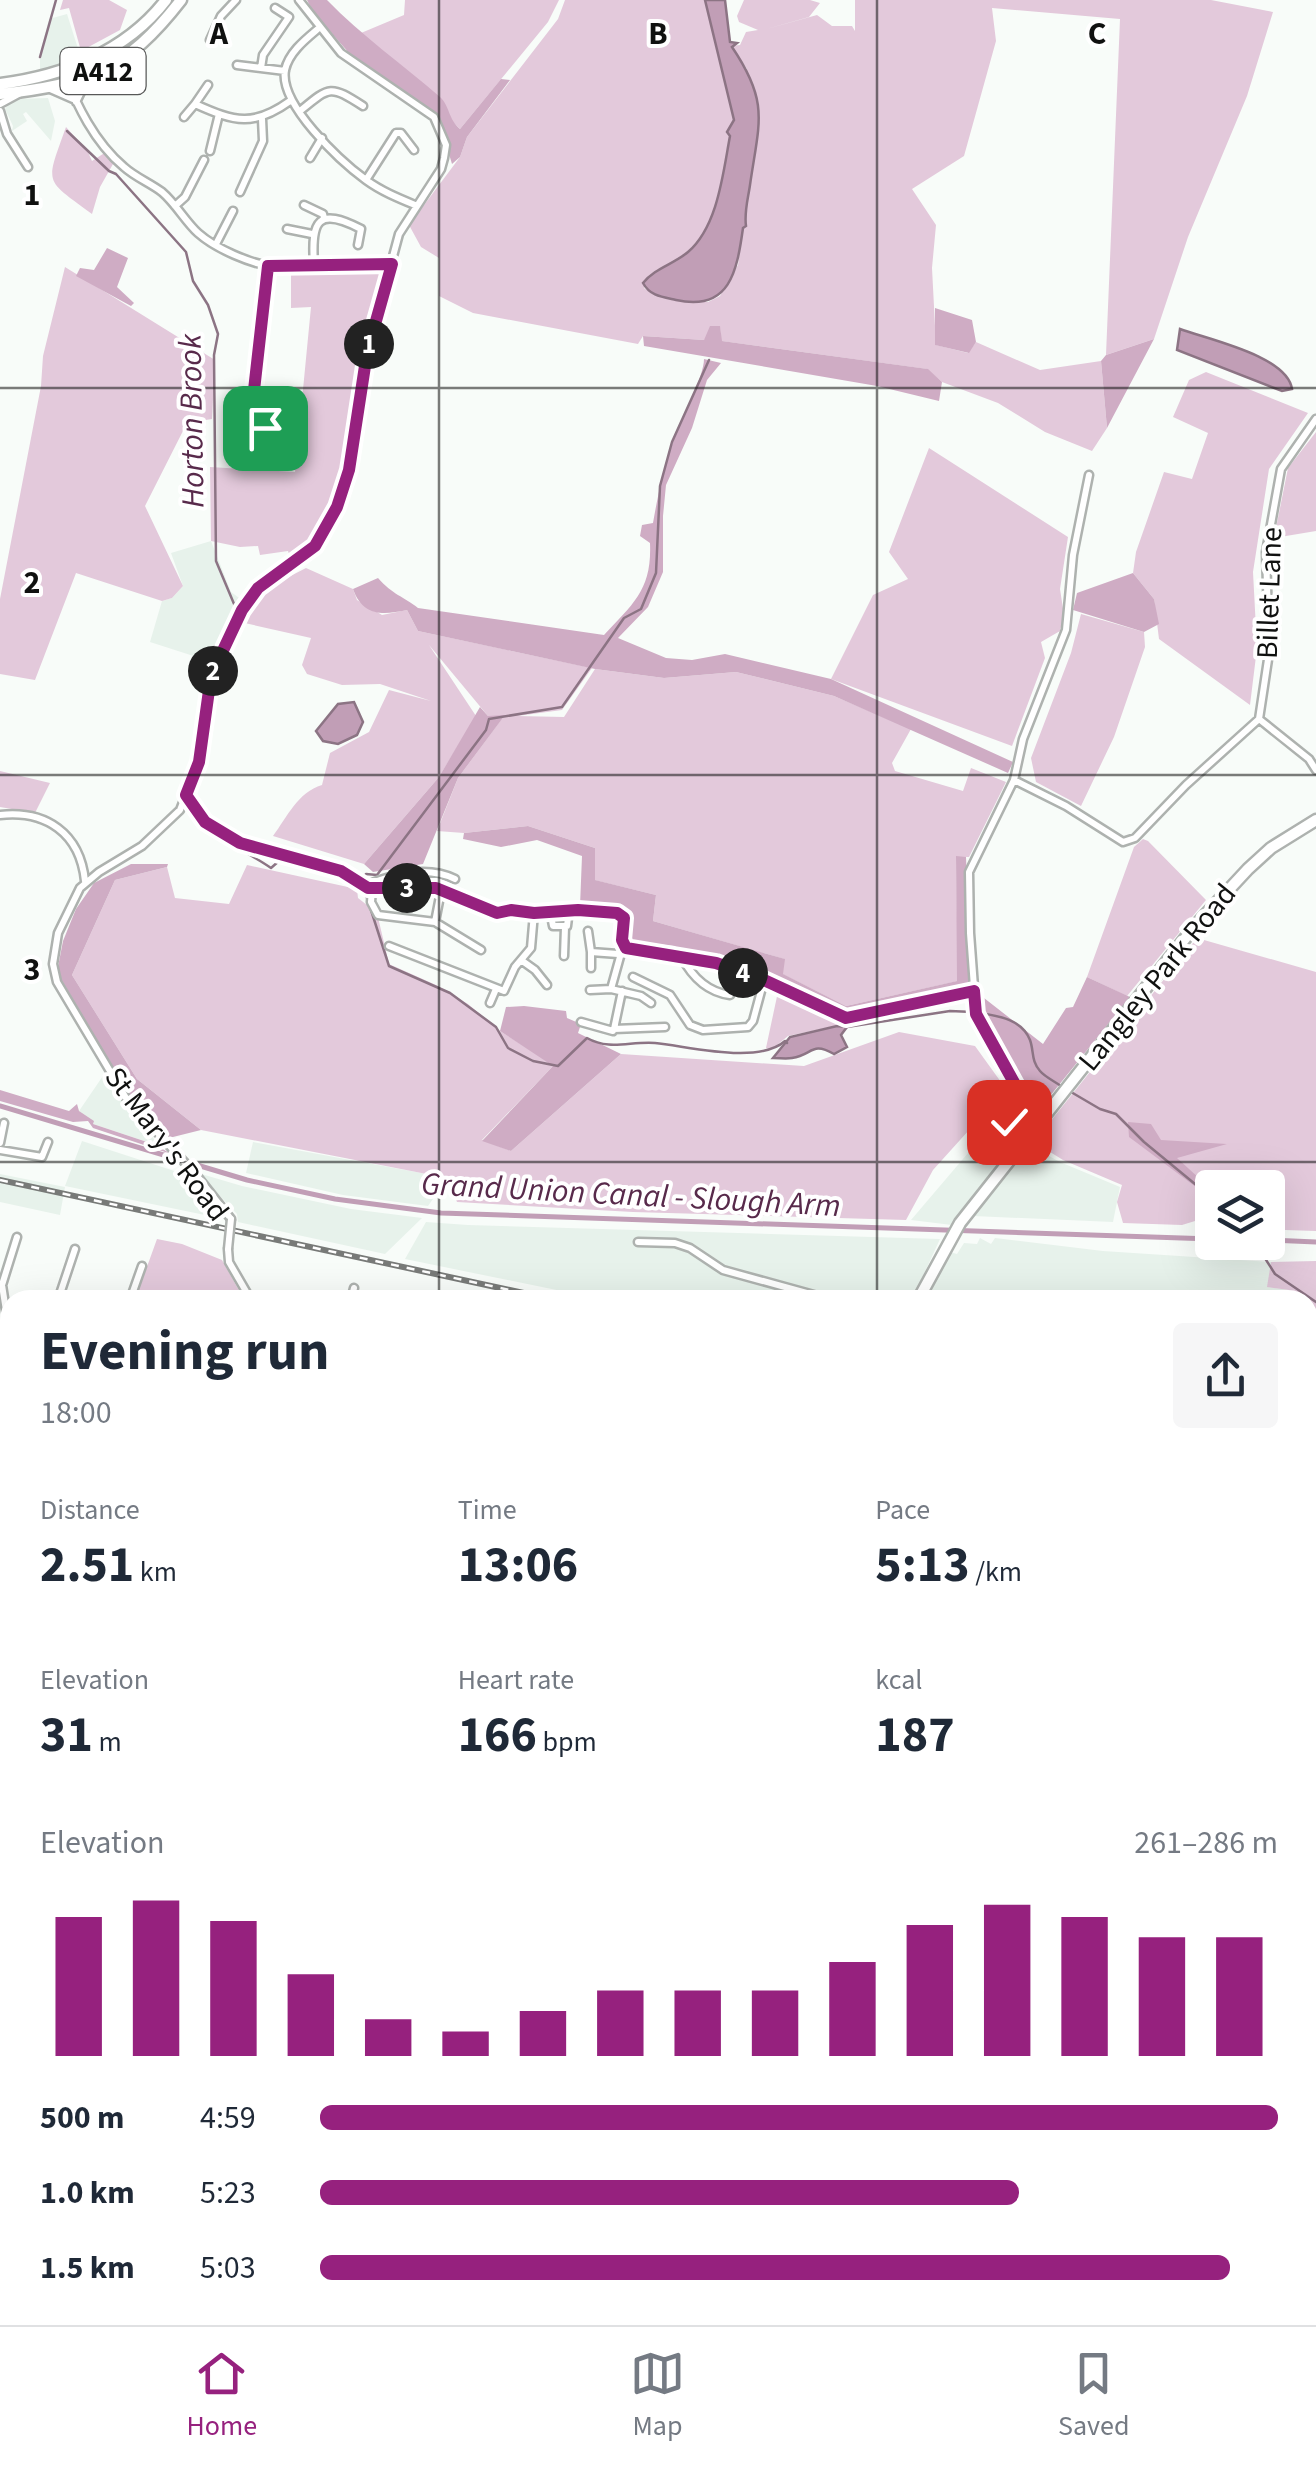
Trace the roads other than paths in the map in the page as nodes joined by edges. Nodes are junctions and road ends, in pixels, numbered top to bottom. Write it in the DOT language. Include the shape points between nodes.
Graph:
graph roads {
  1 [pos="166,0"];
  2 [pos="181,0"];
  3 [pos="236,0"];
  4 [pos="299,0"];
  5 [pos="276,8"];
  6 [pos="319,28"];
  7 [pos="210,40"];
  8 [pos="238,65"];
  9 [pos="261,68"];
  10 [pos="63,70"];
  11 [pos="285,71"];
  12 [pos="89,77"];
  13 [pos="0,84"];
  14 [pos="68,84"];
  15 [pos="208,85"];
  16 [pos="46,88"];
  17 [pos="23,92"];
  18 [pos="0,94"];
  19 [pos="75,101"];
  20 [pos="290,101"];
  21 [pos="195,104"];
  22 [pos="363,106"];
  23 [pos="0,108"];
  24 [pos="300,111"];
  25 [pos="219,114"];
  26 [pos="184,117"];
  27 [pos="262,118"];
  28 [pos="390,124"];
  29 [pos="401,133"];
  30 [pos="322,138"];
  31 [pos="210,150"];
  32 [pos="414,150"];
  33 [pos="310,158"];
  34 [pos="204,160"];
  35 [pos="28,168"];
  36 [pos="366,180"];
  37 [pos="240,192"];
  38 [pos="304,205"];
  39 [pos="415,205"];
  40 [pos="174,206"];
  41 [pos="232,211"];
  42 [pos="324,218"];
  43 [pos="288,229"];
  44 [pos="312,234"];
  45 [pos="216,244"];
  46 [pos="358,244"];
  47 [pos="314,264"];
  48 [pos="392,264"];
  49 [pos="268,266"];
  50 [pos="253,399"];
  51 [pos="1316,419"];
  52 [pos="1089,475"];
  53 [pos="1259,719"];
  54 [pos="1316,770"];
  55 [pos="1014,780"];
  56 [pos="186,795"];
  57 [pos="0,815"];
  58 [pos="1316,820"];
  59 [pos="455,879"];
  60 [pos="85,882"];
  61 [pos="368,888"];
  62 [pos="441,891"];
  63 [pos="569,909"];
  64 [pos="534,913"];
  65 [pos="552,921"];
  66 [pos="434,922"];
  67 [pos="564,927"];
  68 [pos="588,931"];
  69 [pos="388,946"];
  70 [pos="623,946"];
  71 [pos="482,950"];
  72 [pos="592,952"];
  73 [pos="618,954"];
  74 [pos="680,955"];
  75 [pos="564,956"];
  76 [pos="521,960"];
  77 [pos="591,968"];
  78 [pos="634,978"];
  79 [pos="764,980"];
  80 [pos="547,986"];
  81 [pos="496,989"];
  82 [pos="610,989"];
  83 [pos="590,990"];
  84 [pos="974,991"];
  85 [pos="622,992"];
  86 [pos="730,995"];
  87 [pos="490,1003"];
  88 [pos="651,1003"];
  89 [pos="581,1022"];
  90 [pos="666,1028"];
  91 [pos="614,1029"];
  92 [pos="4,1124"];
  93 [pos="1025,1138"];
  94 [pos="48,1142"];
  95 [pos="0,1147"];
  96 [pos="18,1237"];
  97 [pos="638,1242"];
  98 [pos="75,1250"];
  99 [pos="142,1266"];
  100 [pos="3,1290"];
  101 [pos="61,1290"];
  102 [pos="134,1290"];
  103 [pos="245,1290"];
  104 [pos="796,1290"];
  105 [pos="923,1290"];
  1 -- 10 [label="main road, A412" via="113,48"];
  2 -- 12 [label="main road, A412" via="150,38"];
  3 -- 7 [label="street"];
  4 -- 6 [label="street"];
  5 -- 9 [label="street" via="289,16"];
  6 -- 11 [label="street" via="295,50"];
  6 -- 39 [label="street" via="341,53 434,118 446,145 444,158"];
  8 -- 9 [label="street"];
  9 -- 11 [label="street"];
  10 -- 13 [label="main road, A412"];
  10 -- 14 [label="street"];
  11 -- 20 [label="street"];
  12 -- 14 [label="main road, A412"];
  12 -- 19 [label="street"];
  14 -- 16 [label="main road, A412"];
  14 -- 19 [label="street"];
  15 -- 21 [label="street"];
  16 -- 17 [label="main road, A412"];
  16 -- 19 [label="street"];
  17 -- 18 [label="main road, A412"];
  17 -- 23 [label="street"];
  19 -- 40 [label="street" via="113,157"];
  20 -- 24 [label="street"];
  20 -- 27 [label="street"];
  21 -- 25 [label="street"];
  21 -- 26 [label="street"];
  22 -- 24 [label="street" via="336,89"];
  23 -- 35 [label="street"];
  24 -- 30 [label="street"];
  25 -- 27 [label="street"];
  25 -- 31 [label="street"];
  27 -- 37 [label="street" via="263,141"];
  28 -- 29 [label="street"];
  29 -- 32 [label="street"];
  29 -- 36 [label="street"];
  30 -- 33 [label="street"];
  30 -- 36 [label="street"];
  34 -- 40 [label="street"];
  36 -- 39 [label="street"];
  38 -- 42 [label="street"];
  39 -- 48 [label="street"];
  40 -- 45 [label="street"];
  41 -- 45 [label="street"];
  42 -- 44 [label="street"];
  42 -- 46 [label="street" via="337,216 361,229"];
  43 -- 44 [label="street"];
  44 -- 47 [label="street"];
  45 -- 49 [label="street"];
  47 -- 48 [label="street"];
  47 -- 49 [label="street"];
  48 -- 56 [label="street" via="337,507 315,546 258,588 242,610 211,676 199,762"];
  49 -- 50 [label="street"];
  50 -- 50 [label="street" via="242,407 240,425 247,436 260,436 266,412"];
  51 -- 53 [label="street, Billet Lane" via="1280,469 1266,552 1268,653"];
  52 -- 55 [label="street" via="1066,630"];
  53 -- 54 [label="street"];
  53 -- 55 [label="street" via="1135,838 1123,842"];
  55 -- 84 [label="street" via="970,872"];
  56 -- 60 [label="street" via="180,810 142,846"];
  56 -- 61 [label="street" via="205,822 240,843 341,871"];
  57 -- 60 [label="street" via="30,814 60,830 77,848"];
  58 -- 93 [label="main road, Langley Park Road" via="1271,848 1224,892"];
  59 -- 61 [label="street" via="414,872"];
  60 -- 103 [label="street, St Mary's Road, bridge" via="62,921 54,975 120,1089 231,1219 229,1262"];
  61 -- 62 [label="street"];
  61 -- 66 [label="street" via="378,915"];
  62 -- 64 [label="street" via="497,913"];
  62 -- 66 [label="street"];
  63 -- 64 [label="street"];
  63 -- 67 [label="street"];
  63 -- 70 [label="street" via="622,915"];
  64 -- 76 [label="street" via="530,948"];
  65 -- 67 [label="street"];
  66 -- 71 [label="street"];
  67 -- 75 [label="street"];
  68 -- 72 [label="street"];
  69 -- 81 [label="street"];
  70 -- 73 [label="street"];
  70 -- 74 [label="street"];
  72 -- 73 [label="street"];
  72 -- 77 [label="street"];
  73 -- 82 [label="street"];
  74 -- 79 [label="street"];
  74 -- 86 [label="street" via="714,993"];
  76 -- 80 [label="street"];
  76 -- 81 [label="street" via="507,988"];
  78 -- 79 [label="street" via="670,995 690,1025 703,1030 748,1027"];
  79 -- 84 [label="street" via="846,1018"];
  81 -- 87 [label="street"];
  82 -- 83 [label="street"];
  82 -- 85 [label="street"];
  84 -- 93 [label="street" via="976,1012 1016,1086 1018,1102 1009,1122"];
  85 -- 88 [label="street"];
  85 -- 91 [label="street"];
  89 -- 91 [label="street"];
  90 -- 91 [label="street"];
  92 -- 95 [label="street"];
  93 -- 105 [label="main road, Langley Park Road" via="960,1223"];
  94 -- 95 [label="street" via="42,1157"];
  96 -- 100 [label="street"];
  97 -- 104 [label="street" via="675,1243 724,1270"];
  98 -- 101 [label="street"];
  99 -- 102 [label="street"];
}
